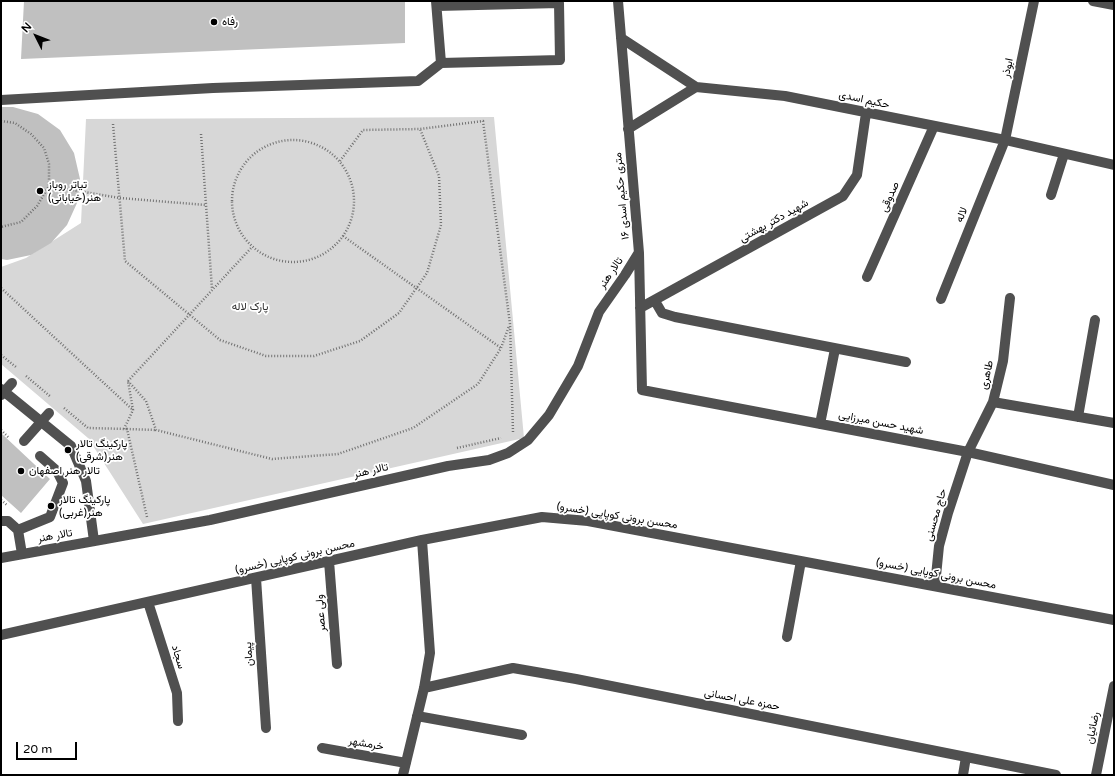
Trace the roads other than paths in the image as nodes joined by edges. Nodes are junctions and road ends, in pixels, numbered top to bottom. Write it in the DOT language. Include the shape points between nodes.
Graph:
graph roads {
  1 [pos="618,1"];
  2 [pos="1034,1"];
  3 [pos="1093,1"];
  4 [pos="437,3"];
  5 [pos="1114,5"];
  6 [pos="621,38"];
  7 [pos="441,63"];
  8 [pos="696,88"];
  9 [pos="1,100"];
  10 [pos="866,113"];
  11 [pos="934,126"];
  12 [pos="628,129"];
  13 [pos="1005,140"];
  14 [pos="1064,154"];
  15 [pos="1114,165"];
  16 [pos="1051,195"];
  17 [pos="639,253"];
  18 [pos="867,277"];
  19 [pos="1010,298"];
  20 [pos="941,299"];
  21 [pos="655,301"];
  22 [pos="640,308"];
  23 [pos="1095,320"];
  24 [pos="835,349"];
  25 [pos="906,362"];
  26 [pos="12,383"];
  27 [pos="642,390"];
  28 [pos="2,392"];
  29 [pos="993,402"];
  30 [pos="49,413"];
  31 [pos="1078,416"];
  32 [pos="41,422"];
  33 [pos="1114,423"];
  34 [pos="820,424"];
  35 [pos="24,441"];
  36 [pos="968,452"];
  37 [pos="40,456"];
  38 [pos="1114,485"];
  39 [pos="1,521"];
  40 [pos="18,530"];
  41 [pos="422,540"];
  42 [pos="94,542"];
  43 [pos="22,554"];
  44 [pos="1,558"];
  45 [pos="330,561"];
  46 [pos="801,561"];
  47 [pos="256,578"];
  48 [pos="935,586"];
  49 [pos="148,602"];
  50 [pos="1114,620"];
  51 [pos="1,635"];
  52 [pos="787,637"];
  53 [pos="337,664"];
  54 [pos="1114,686"];
  55 [pos="424,688"];
  56 [pos="418,716"];
  57 [pos="178,722"];
  58 [pos="266,728"];
  59 [pos="522,735"];
  60 [pos="322,748"];
  61 [pos="966,757"];
  62 [pos="406,763"];
  63 [pos="403,775"];
  64 [pos="963,775"];
  65 [pos="1056,775"];
  66 [pos="1096,775"];
  1 -- 6 [label="street, ۱۶ متری حکیم اسدی"];
  2 -- 13 [label="street, ابوذر"];
  3 -- 5 [label="street"];
  4 -- 7 [label="street"];
  4 -- 7 [label="street" via="559,3 560,60"];
  6 -- 8 [label="street, حکیم اسدی"];
  6 -- 12 [label="street, ۱۶ متری حکیم اسدی"];
  7 -- 9 [label="street" via="418,81 212,88"];
  8 -- 10 [label="street, حکیم اسدی" via="785,96"];
  8 -- 12 [label="street"];
  10 -- 11 [label="street, حکیم اسدی"];
  10 -- 21 [label="street, شهید دکتر بهشتی" via="857,175 843,196"];
  11 -- 13 [label="street, حکیم اسدی"];
  11 -- 18 [label="street, صدوقی"];
  12 -- 17 [label="street, ۱۶ متری حکیم اسدی"];
  13 -- 14 [label="street, حکیم اسدی"];
  13 -- 20 [label="street, لاله"];
  14 -- 15 [label="street, حکیم اسدی"];
  14 -- 16 [label="street"];
  17 -- 22 [label="street, ۱۶ متری حکیم اسدی"];
  17 -- 42 [label="street, تالار هنر" via="599,312 578,366 549,415 528,440 508,453 489,460 448,466 210,520"];
  19 -- 29 [label="street, طاهری" via="1003,361"];
  21 -- 22 [label="street, شهید دکتر بهشتی"];
  21 -- 24 [label="street" via="662,313 675,317"];
  22 -- 27 [label="street, ۱۶ متری حکیم اسدی"];
  23 -- 31 [label="street"];
  24 -- 25 [label="street"];
  24 -- 34 [label="street"];
  26 -- 28 [label="street"];
  27 -- 34 [label="street, شهید حسن میرزایی"];
  28 -- 32 [label="street"];
  29 -- 31 [label="street"];
  29 -- 36 [label="street, طاهری"];
  30 -- 32 [label="street"];
  31 -- 33 [label="street"];
  32 -- 35 [label="street"];
  32 -- 42 [label="street" via="71,446 86,482"];
  34 -- 36 [label="street, شهید حسن میرزایی"];
  36 -- 38 [label="street, شهید حسن میرزایی"];
  36 -- 48 [label="street, حاج محسنی" via="939,546"];
  37 -- 40 [label="street" via="57,471 63,482 50,517"];
  39 -- 40 [label="street" via="8,521"];
  40 -- 43 [label="street"];
  41 -- 45 [label="street, محسن برونی کوپایی (خسرو)"];
  41 -- 46 [label="street, محسن برونی کوپایی (خسرو)" via="542,517 588,521"];
  41 -- 55 [label="street" via="430,653"];
  42 -- 43 [label="street, تالار هنر"];
  43 -- 44 [label="street, تالار هنر"];
  45 -- 47 [label="street, محسن برونی کوپایی (خسرو)"];
  45 -- 53 [label="street, ولی عصر"];
  46 -- 48 [label="street, محسن برونی کوپایی (خسرو)"];
  46 -- 52 [label="street"];
  47 -- 49 [label="street, محسن برونی کوپایی (خسرو)"];
  47 -- 58 [label="street, پیمان"];
  48 -- 50 [label="street, محسن برونی کوپایی (خسرو)"];
  49 -- 51 [label="street, محسن برونی کوپایی (خسرو)"];
  49 -- 57 [label="street, سجاد" via="177,693"];
  54 -- 66 [label="street, رضائیان"];
  55 -- 56 [label="street"];
  55 -- 61 [label="street, حمزه علی احسانی" via="513,668 576,678"];
  56 -- 59 [label="street"];
  56 -- 62 [label="street"];
  60 -- 62 [label="street, خرمشهر"];
  61 -- 64 [label="street"];
  61 -- 65 [label="street, حمزه علی احسانی"];
  62 -- 63 [label="street"];
}
